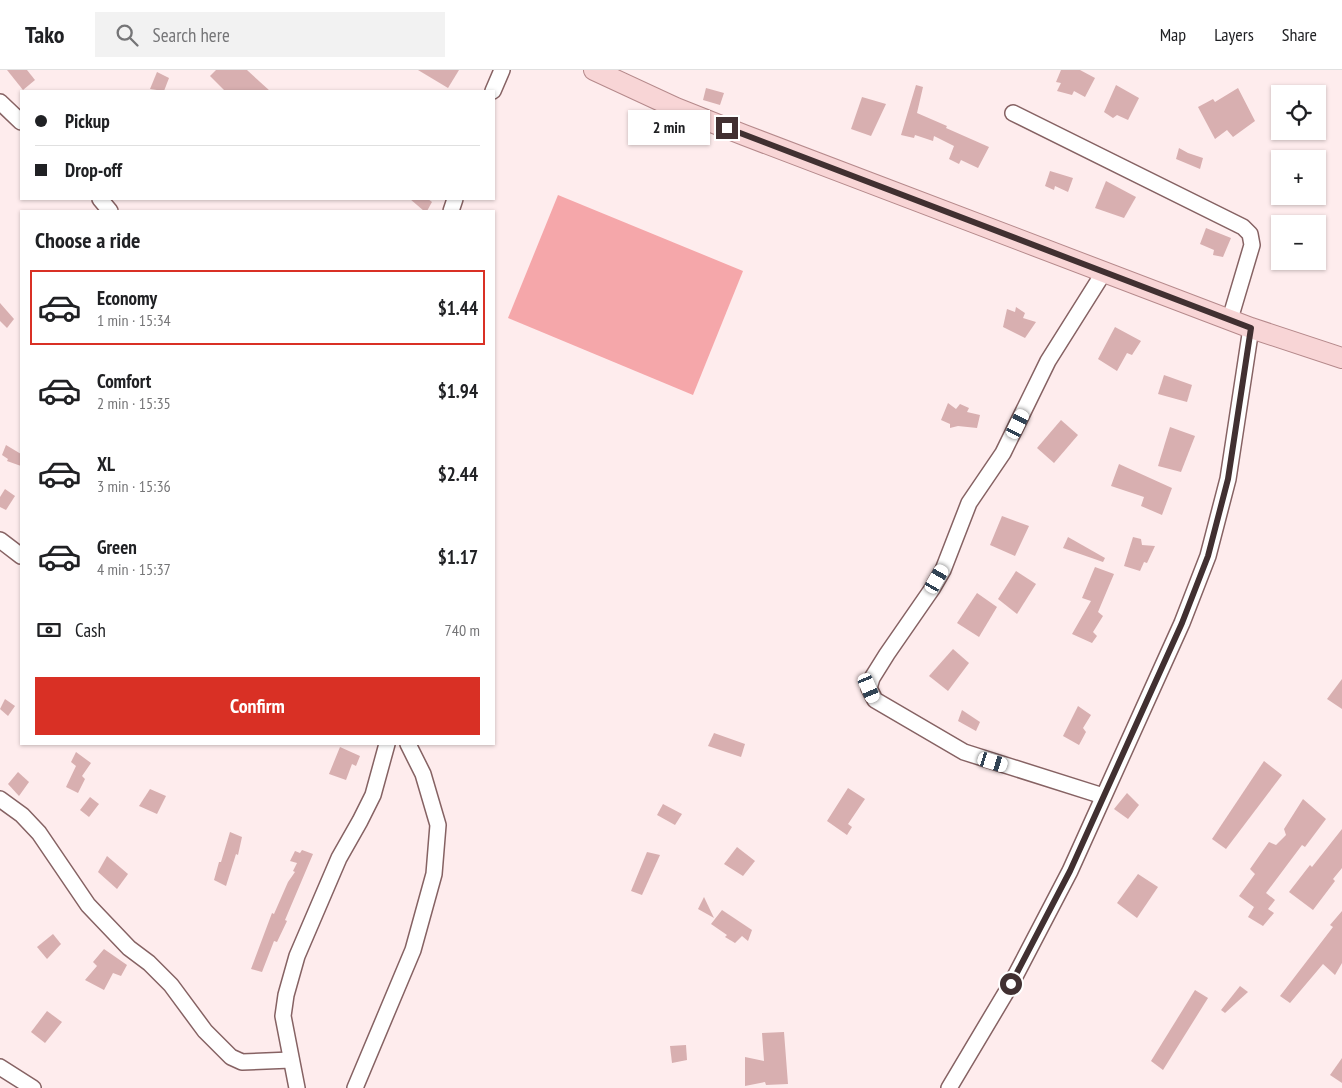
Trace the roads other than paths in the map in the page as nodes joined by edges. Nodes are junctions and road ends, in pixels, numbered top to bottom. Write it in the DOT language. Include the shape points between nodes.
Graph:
graph roads {
  1 [pos="502,70"];
  2 [pos="594,70"];
  3 [pos="493,90"];
  4 [pos="0,102"];
  5 [pos="1013,113"];
  6 [pos="20,121"];
  7 [pos="101,200"];
  8 [pos="109,210"];
  9 [pos="1104,272"];
  10 [pos="1230,319"];
  11 [pos="1251,328"];
  12 [pos="1342,358"];
  13 [pos="0,540"];
  14 [pos="20,555"];
  15 [pos="387,745"];
  16 [pos="408,745"];
  17 [pos="1103,796"];
  18 [pos="0,799"];
  19 [pos="291,1060"];
  20 [pos="0,1067"];
  21 [pos="33,1088"];
  22 [pos="298,1088"];
  23 [pos="355,1088"];
  24 [pos="950,1088"];
  1 -- 3 [label="street"];
  2 -- 9 [label="main road" via="744,135"];
  4 -- 6 [label="street"];
  5 -- 10 [label="street" via="1243,227 1250,234 1252,245"];
  7 -- 8 [label="street"];
  9 -- 10 [label="main road"];
  9 -- 17 [label="street" via="1048,360 1003,453 969,503 943,570 887,654 869,688 874,700 964,752"];
  10 -- 11 [label="main road"];
  11 -- 12 [label="main road"];
  11 -- 17 [label="street" via="1228,479 1208,556 1182,623"];
  13 -- 14 [label="street"];
  15 -- 19 [label="street" via="373,795 339,858 296,956 283,1016"];
  16 -- 23 [label="street" via="423,774 438,825 434,874 413,950"];
  17 -- 24 [label="street" via="1070,871 1011,984"];
  18 -- 19 [label="street" via="38,832 88,906 171,985 205,1031 231,1057 242,1062"];
  19 -- 22 [label="street"];
  20 -- 21 [label="street"];
}
